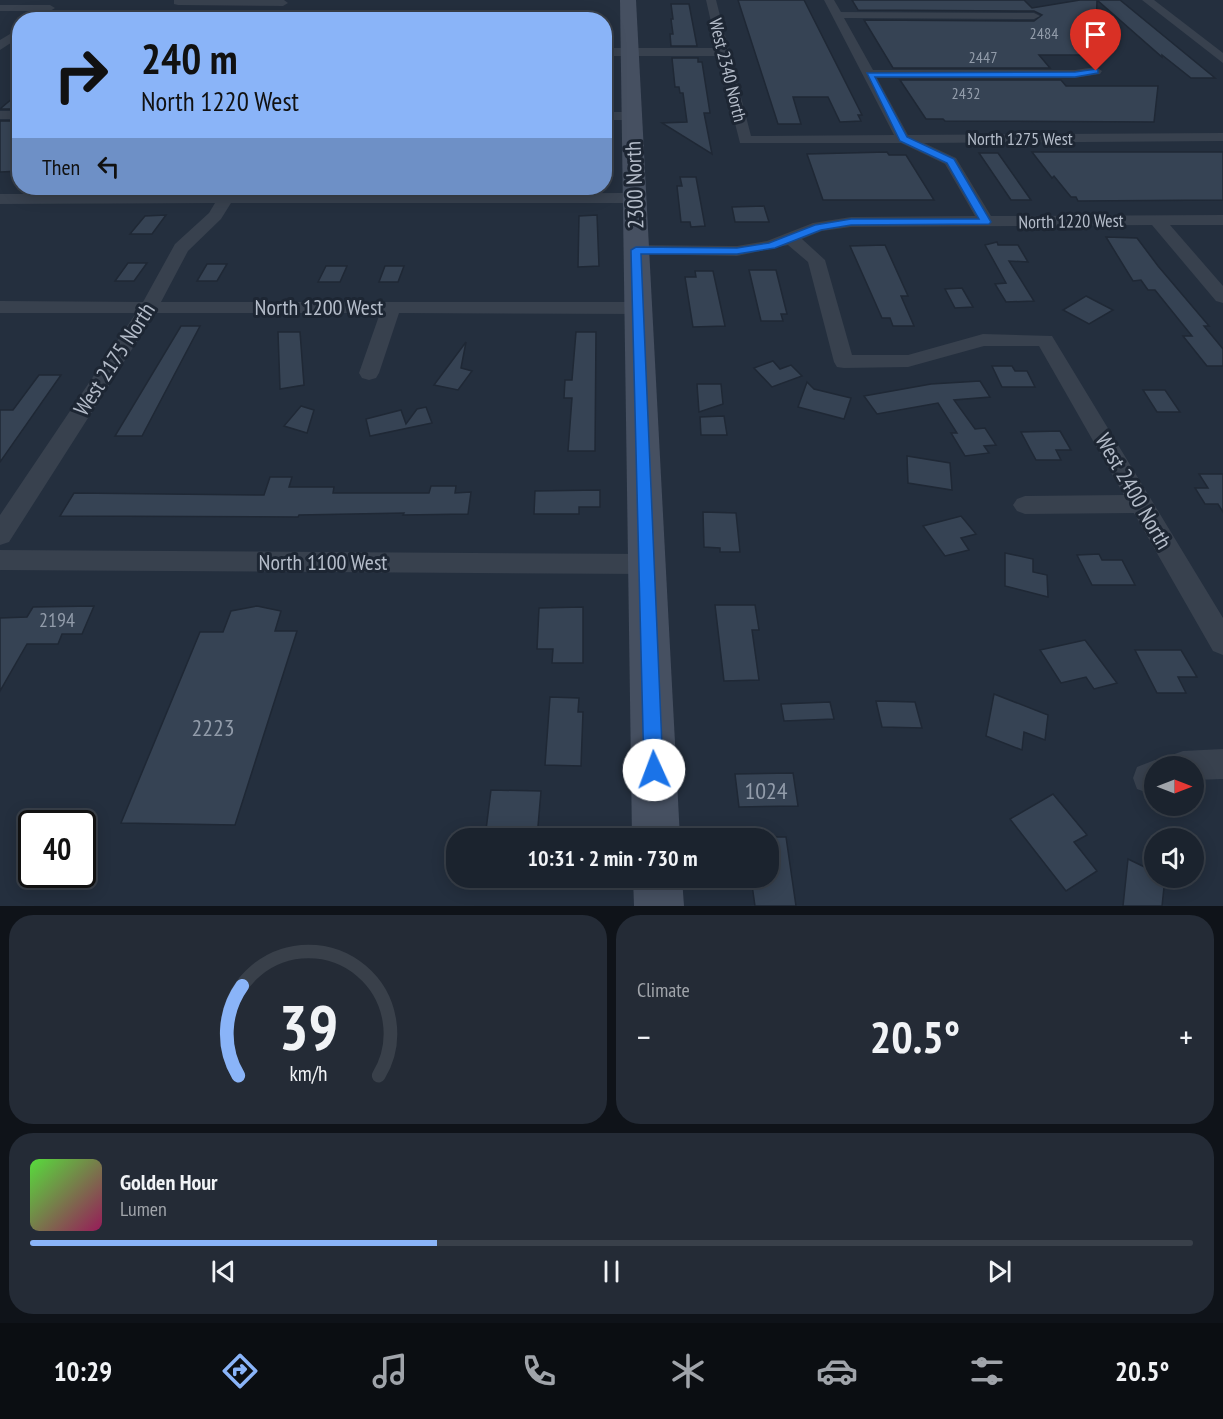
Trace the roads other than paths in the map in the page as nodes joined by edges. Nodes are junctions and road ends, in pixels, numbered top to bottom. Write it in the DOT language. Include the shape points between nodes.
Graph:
graph roads {
  1 [pos="63,0"];
  2 [pos="628,0"];
  3 [pos="711,0"];
  4 [pos="829,0"];
  5 [pos="1147,0"];
  6 [pos="179,1"];
  7 [pos="228,2"];
  8 [pos="283,3"];
  9 [pos="0,8"];
  10 [pos="50,8"];
  11 [pos="45,12"];
  12 [pos="219,12"];
  13 [pos="837,15"];
  14 [pos="1034,16"];
  15 [pos="617,52"];
  16 [pos="723,52"];
  17 [pos="1223,59"];
  18 [pos="1096,71"];
  19 [pos="870,74"];
  20 [pos="618,116"];
  21 [pos="1223,137"];
  22 [pos="903,139"];
  23 [pos="745,140"];
  24 [pos="153,195"];
  25 [pos="229,195"];
  26 [pos="392,195"];
  27 [pos="635,198"];
  28 [pos="0,199"];
  29 [pos="1156,220"];
  30 [pos="1223,220"];
  31 [pos="986,222"];
  32 [pos="790,238"];
  33 [pos="636,250"];
  34 [pos="1223,297"];
  35 [pos="0,307"];
  36 [pos="149,307"];
  37 [pos="390,308"];
  38 [pos="638,308"];
  39 [pos="369,373"];
  40 [pos="1141,504"];
  41 [pos="1025,506"];
  42 [pos="0,535"];
  43 [pos="0,560"];
  44 [pos="646,564"];
  45 [pos="1223,643"];
  46 [pos="1223,764"];
  47 [pos="1204,765"];
  48 [pos="656,828"];
  49 [pos="658,888"];
  50 [pos="659,906"];
  1 -- 10 [label="street"];
  2 -- 15 [label="street, 2300 North"];
  3 -- 16 [label="street, West 2340 North"];
  4 -- 13 [label="street"];
  5 -- 17 [label="street"];
  6 -- 7 [label="street"];
  7 -- 8 [label="street"];
  7 -- 12 [label="street"];
  9 -- 10 [label="street"];
  10 -- 11 [label="street"];
  13 -- 14 [label="street"];
  13 -- 19 [label="street"];
  15 -- 16 [label="street"];
  15 -- 20 [label="street, 2300 North"];
  16 -- 23 [label="street, West 2340 North"];
  18 -- 19 [label="street" via="1075,75"];
  19 -- 22 [label="street"];
  20 -- 27 [label="street, 2300 North"];
  21 -- 22 [label="street, North 1275 West"];
  22 -- 23 [label="street, North 1275 West"];
  22 -- 31 [label="street" via="951,161"];
  24 -- 28 [label="street"];
  25 -- 36 [label="street, West 2175 North" via="215,216 181,248"];
  26 -- 27 [label="street"];
  27 -- 33 [label="street, 2300 North"];
  29 -- 30 [label="street, North 1220 West"];
  29 -- 31 [label="street, North 1220 West"];
  29 -- 34 [label="street"];
  31 -- 32 [label="street, North 1220 West" via="851,222 819,227"];
  32 -- 33 [label="street, North 1220 West" via="737,251"];
  32 -- 40 [label="street, West 2400 North" via="816,260 844,362 908,361 983,340 1045,340"];
  33 -- 38 [label="street, 2300 North"];
  35 -- 36 [label="street, North 1200 West"];
  36 -- 37 [label="street, North 1200 West"];
  36 -- 42 [label="street, West 2175 North"];
  37 -- 38 [label="street, North 1200 West"];
  37 -- 39 [label="street"];
  38 -- 44 [label="street, 2300 North"];
  40 -- 41 [label="street"];
  40 -- 45 [label="street, West 2400 North"];
  43 -- 44 [label="street, North 1100 West"];
  44 -- 48 [label="street, 2300 North"];
  46 -- 47 [label="street"];
  49 -- 50 [label="street"];
}
